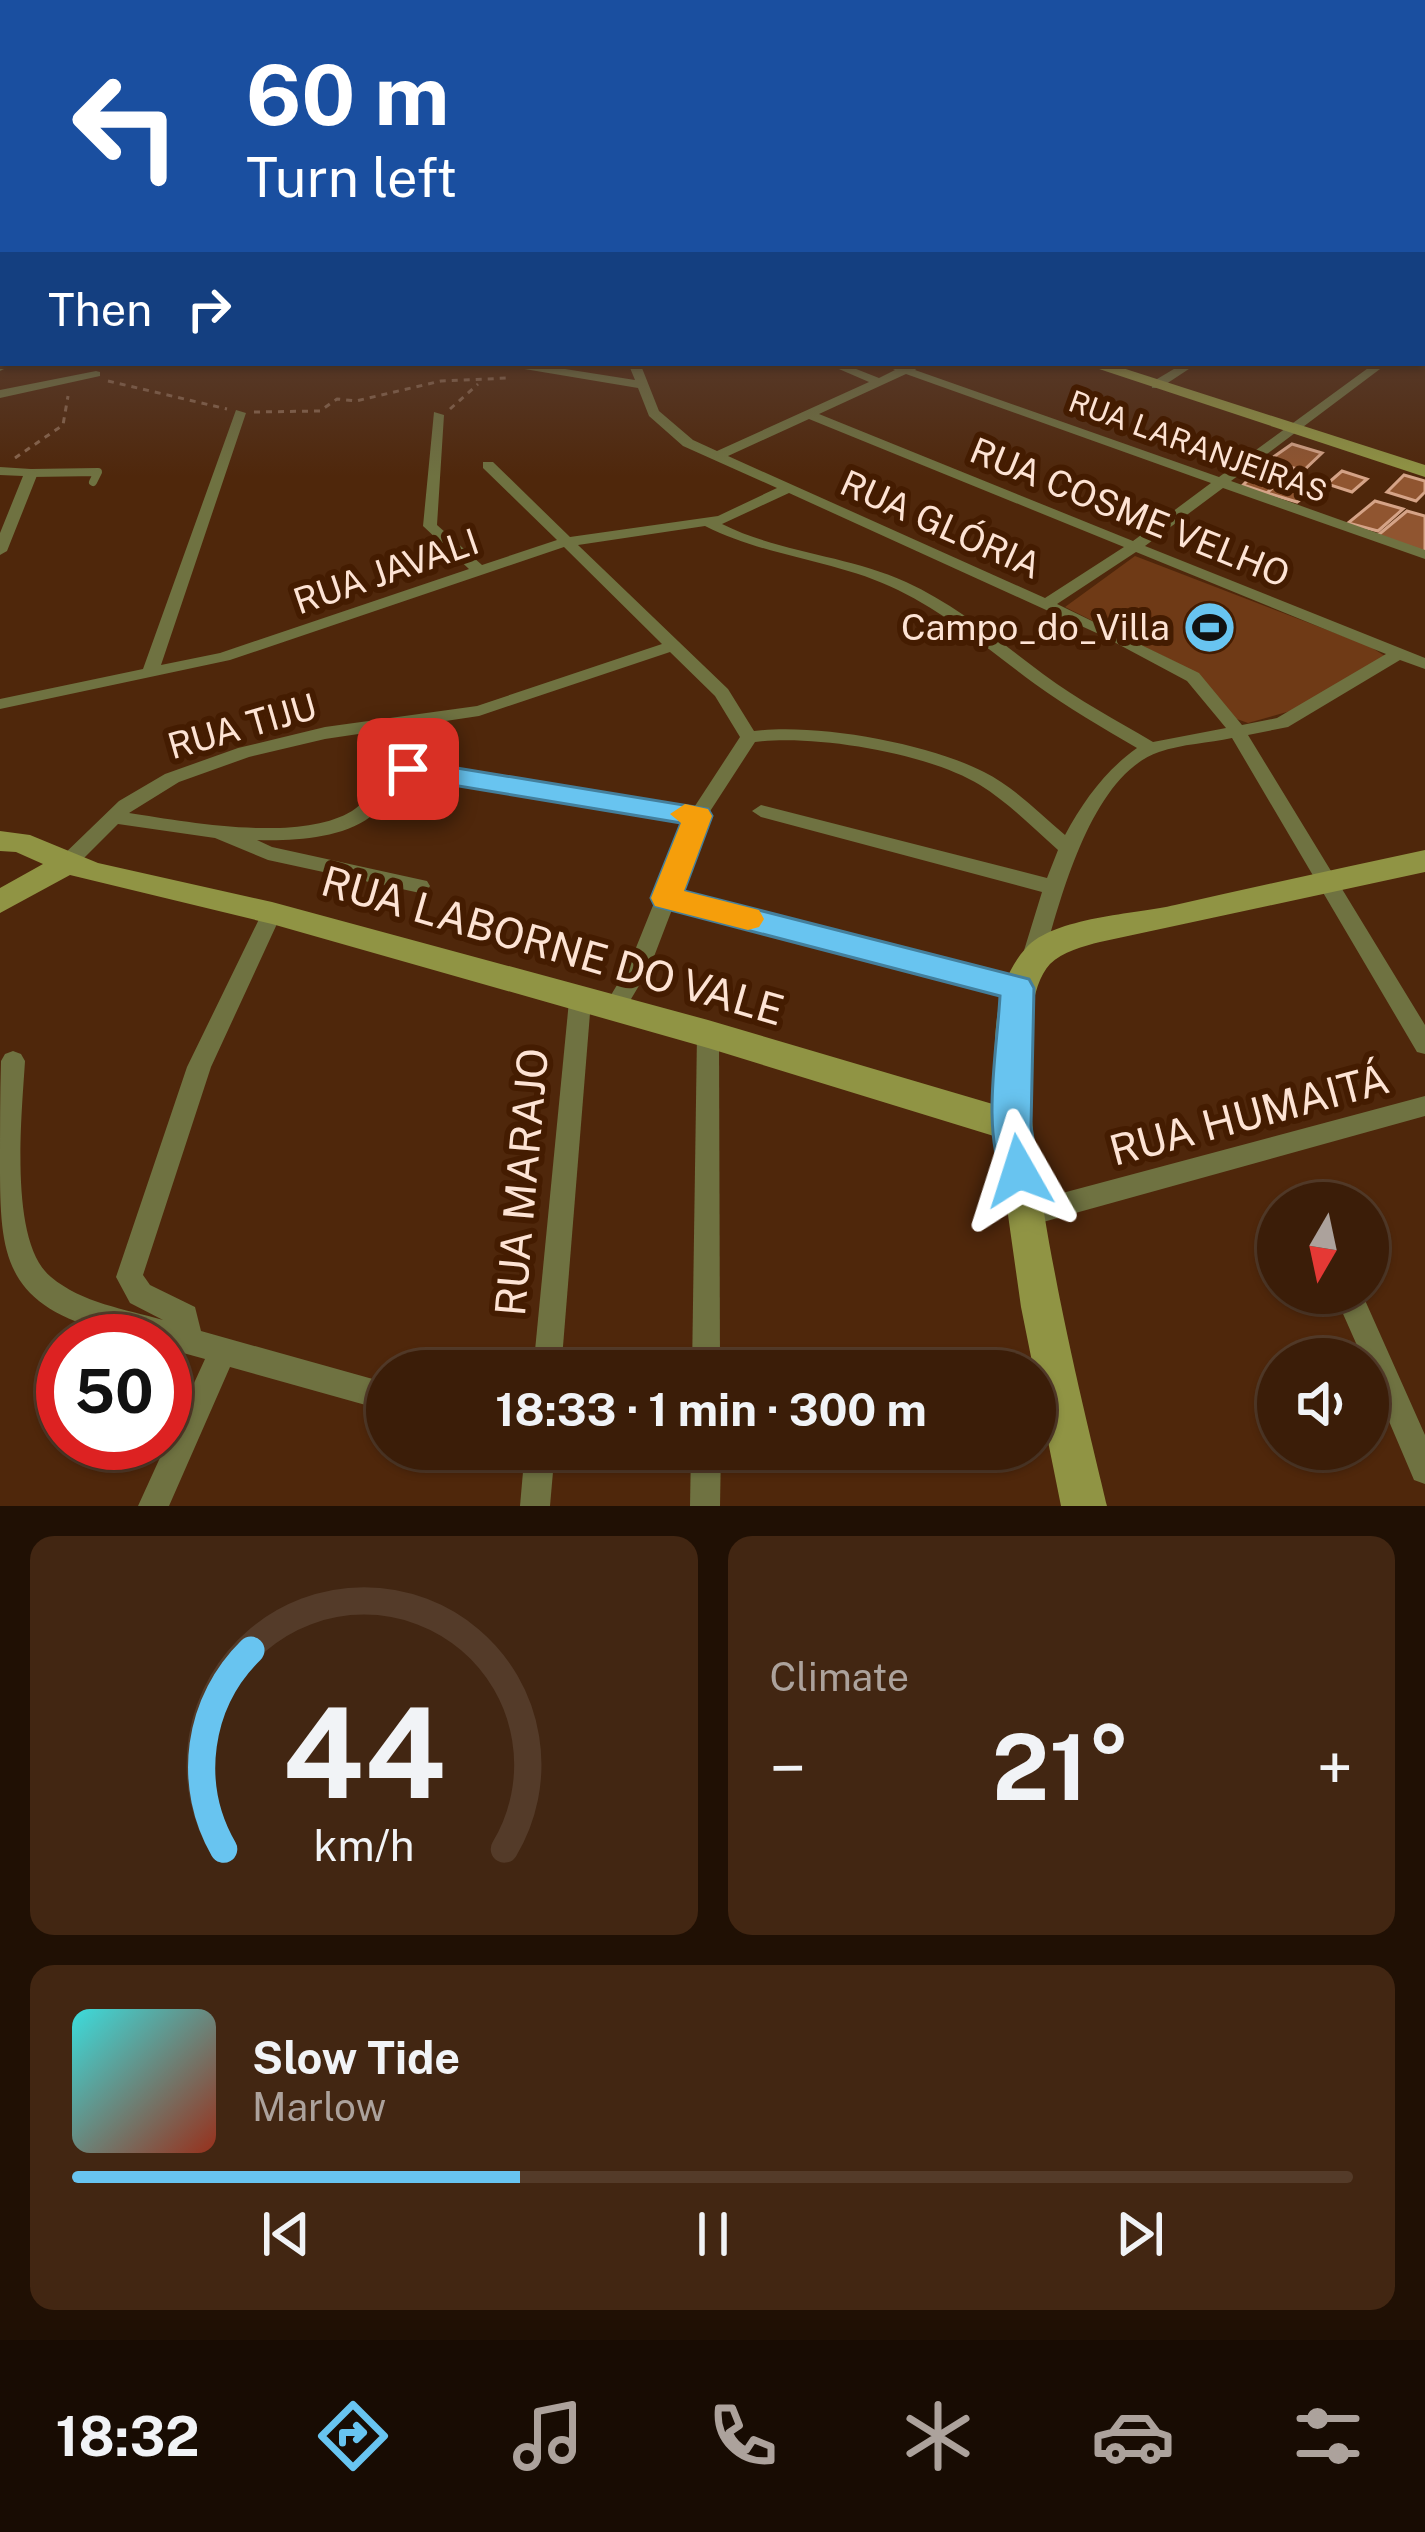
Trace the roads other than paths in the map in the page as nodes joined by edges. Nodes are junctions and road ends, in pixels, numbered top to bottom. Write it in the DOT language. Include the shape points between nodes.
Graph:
graph roads {
  1 [pos="522,366"];
  2 [pos="635,366"];
  3 [pos="837,366"];
  4 [pos="894,366"];
  5 [pos="915,366"];
  6 [pos="1099,366"];
  7 [pos="1187,366"];
  8 [pos="1378,366"];
  9 [pos="905,370"];
  10 [pos="96,374"];
  11 [pos="641,385"];
  12 [pos="876,385"];
  13 [pos="1156,385"];
  14 [pos="0,394"];
  15 [pos="240,412"];
  16 [pos="438,415"];
  17 [pos="812,416"];
  18 [pos="1293,428"];
  19 [pos="716,457"];
  20 [pos="488,465"];
  21 [pos="2,467"];
  22 [pos="1425,470"];
  23 [pos="31,472"];
  24 [pos="92,482"];
  25 [pos="1222,482"];
  26 [pos="787,489"];
  27 [pos="706,521"];
  28 [pos="565,542"];
  29 [pos="1134,547"];
  30 [pos="0,551"];
  31 [pos="1425,555"];
  32 [pos="478,570"];
  33 [pos="1048,603"];
  34 [pos="672,646"];
  35 [pos="1398,653"];
  36 [pos="1425,664"];
  37 [pos="152,670"];
  38 [pos="0,704"];
  39 [pos="1238,732"];
  40 [pos="748,737"];
  41 [pos="1150,748"];
  42 [pos="760,811"];
  43 [pos="698,816"];
  44 [pos="112,817"];
  45 [pos="218,831"];
  46 [pos="0,842"];
  47 [pos="1069,849"];
  48 [pos="1425,861"];
  49 [pos="66,864"];
  50 [pos="1327,882"];
  51 [pos="420,886"];
  52 [pos="1053,887"];
  53 [pos="666,898"];
  54 [pos="0,902"];
  55 [pos="272,913"];
  56 [pos="1025,974"];
  57 [pos="580,1001"];
  58 [pos="613,1010"];
  59 [pos="709,1034"];
  60 [pos="1425,1045"];
  61 [pos="13,1061"];
  62 [pos="1425,1106"];
  63 [pos="1012,1126"];
  64 [pos="1025,1215"];
  65 [pos="94,1314"];
  66 [pos="178,1314"];
  67 [pos="1357,1314"];
  68 [pos="192,1339"];
  69 [pos="224,1349"];
  70 [pos="549,1350"];
  71 [pos="706,1350"];
  72 [pos="366,1391"];
  73 [pos="1425,1469"];
  74 [pos="538,1470"];
  75 [pos="706,1470"];
  76 [pos="153,1506"];
  77 [pos="535,1506"];
  78 [pos="705,1506"];
  79 [pos="1084,1506"];
  1 -- 11 [label="street"];
  2 -- 11 [label="street, RUA GLÓRIA"];
  3 -- 12 [label="street"];
  4 -- 9 [label="street, RUA LARANJEIRAS"];
  5 -- 9 [label="street"];
  6 -- 13 [label="main road"];
  7 -- 13 [label="street"];
  8 -- 18 [label="street"];
  9 -- 12 [label="street"];
  9 -- 25 [label="street, RUA LARANJEIRAS"];
  10 -- 14 [label="street"];
  11 -- 19 [label="street, RUA GLÓRIA" via="667,429"];
  12 -- 17 [label="street"];
  13 -- 18 [label="main road"];
  15 -- 37 [label="street"];
  16 -- 32 [label="street" via="430,526"];
  17 -- 19 [label="street"];
  17 -- 29 [label="street, RUA COSME VELHO"];
  18 -- 22 [label="main road"];
  18 -- 25 [label="street"];
  19 -- 26 [label="street, RUA GLÓRIA"];
  20 -- 28 [label="street"];
  21 -- 23 [label="street"];
  23 -- 24 [label="lane" via="98,472"];
  23 -- 30 [label="street"];
  25 -- 29 [label="street"];
  25 -- 31 [label="street, RUA LARANJEIRAS"];
  26 -- 27 [label="street, RUA JAVALI"];
  26 -- 33 [label="street, RUA GLÓRIA"];
  27 -- 28 [label="street, RUA JAVALI"];
  27 -- 41 [label="street" via="760,547 902,586"];
  28 -- 32 [label="street, RUA JAVALI"];
  28 -- 34 [label="street"];
  29 -- 33 [label="street"];
  29 -- 35 [label="street, RUA COSME VELHO"];
  32 -- 37 [label="street, RUA JAVALI" via="244,651"];
  33 -- 39 [label="street, RUA GLÓRIA" via="1193,677"];
  34 -- 40 [label="street" via="722,693"];
  34 -- 44 [label="street, RUA TIJU" via="479,711 244,752 172,778"];
  35 -- 36 [label="street, RUA COSME VELHO"];
  35 -- 39 [label="street" via="1294,718"];
  37 -- 38 [label="street, RUA JAVALI"];
  39 -- 41 [label="street"];
  39 -- 50 [label="street, RUA GLÓRIA"];
  40 -- 43 [label="street"];
  40 -- 47 [label="street" via="808,734 964,769"];
  41 -- 47 [label="street" via="1100,790"];
  42 -- 52 [label="street"];
  43 -- 45 [label="street" via="408,769 350,820 302,831"];
  43 -- 53 [label="street"];
  44 -- 45 [label="street"];
  44 -- 49 [label="street, RUA TIJU"];
  45 -- 51 [label="street" via="268,853"];
  46 -- 49 [label="main road, RUA LABORNE DO VALE" via="20,842"];
  47 -- 52 [label="street"];
  48 -- 50 [label="main road"];
  49 -- 54 [label="main road"];
  49 -- 55 [label="main road, RUA LABORNE DO VALE"];
  50 -- 56 [label="main road" via="1052,947"];
  50 -- 60 [label="street, RUA GLÓRIA"];
  52 -- 56 [label="street"];
  53 -- 56 [label="street"];
  53 -- 58 [label="street"];
  55 -- 57 [label="main road, RUA LABORNE DO VALE"];
  55 -- 66 [label="street" via="200,1066 129,1277 140,1294"];
  56 -- 63 [label="main road"];
  57 -- 58 [label="main road, RUA LABORNE DO VALE"];
  57 -- 70 [label="street, RUA MARAJO"];
  58 -- 59 [label="main road, RUA LABORNE DO VALE"];
  59 -- 63 [label="main road, RUA LABORNE DO VALE"];
  59 -- 71 [label="street"];
  61 -- 65 [label="street" via="8,1198 25,1268 47,1292"];
  62 -- 64 [label="street, RUA HUMAITÁ"];
  63 -- 64 [label="main road"];
  64 -- 79 [label="main road"];
  67 -- 73 [label="street"];
  68 -- 69 [label="street"];
  69 -- 72 [label="street"];
  69 -- 76 [label="street"];
  74 -- 77 [label="street"];
  75 -- 78 [label="street"];
}
